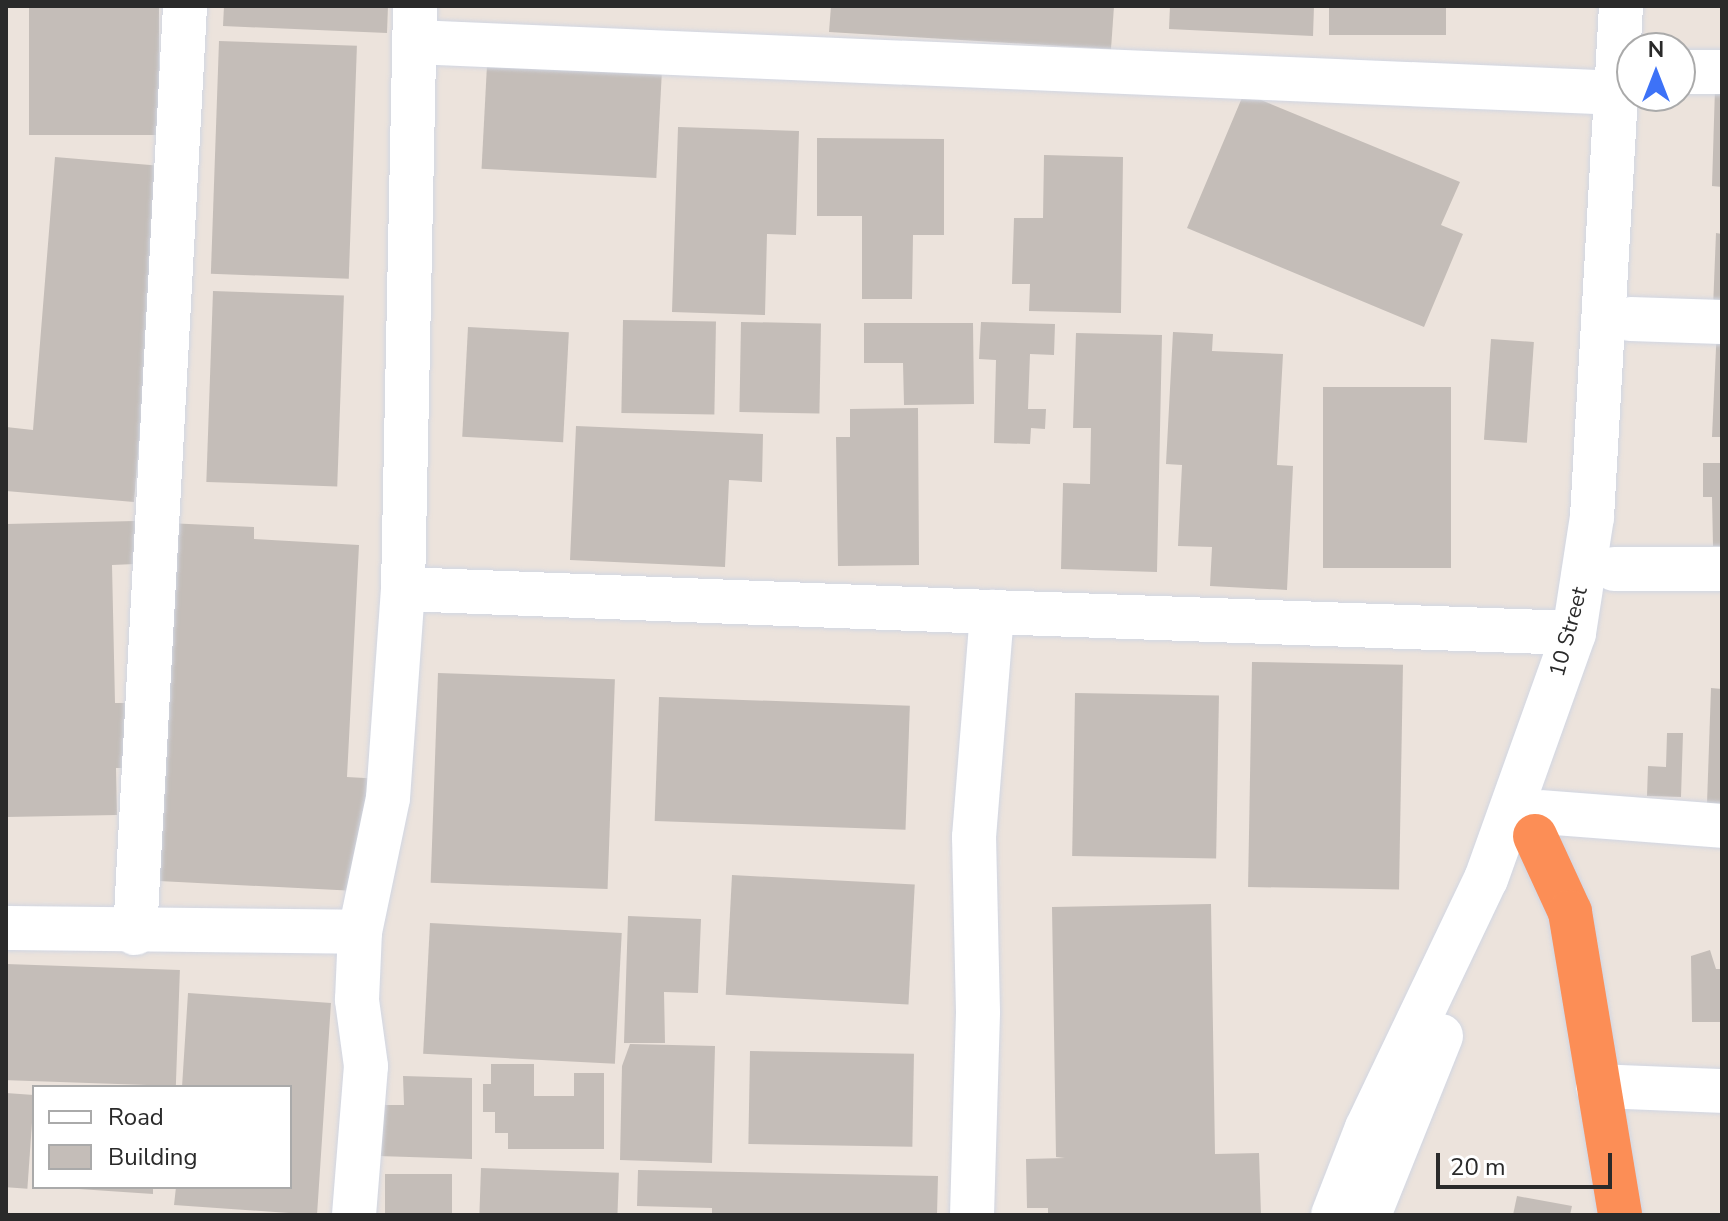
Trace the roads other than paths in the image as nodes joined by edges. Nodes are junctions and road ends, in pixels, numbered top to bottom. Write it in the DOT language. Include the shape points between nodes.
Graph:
graph roads {
  1 [pos="185,6"];
  2 [pos="1621,6"];
  3 [pos="1642,6"];
  4 [pos="414,24"];
  5 [pos="1624,32"];
  6 [pos="1642,32"];
  7 [pos="1696,72"];
  8 [pos="1722,72"];
  9 [pos="1616,94"];
  10 [pos="1629,112"];
  11 [pos="1631,112"];
  12 [pos="1630,319"];
  13 [pos="1722,322"];
  14 [pos="1614,569"];
  15 [pos="1722,569"];
  16 [pos="403,589"];
  17 [pos="992,612"];
  18 [pos="1574,633"];
  19 [pos="1538,824"];
  20 [pos="1722,826"];
  21 [pos="6,928"];
  22 [pos="360,932"];
  23 [pos="135,933"];
  24 [pos="1598,1086"];
  25 [pos="1722,1091"];
  26 [pos="354,1215"];
  27 [pos="972,1215"];
  28 [pos="1333,1215"];
  29 [pos="1369,1215"];
  30 [pos="1620,1215"];
  1 -- 23 [label="street"];
  2 -- 5 [label="street, 10 Street"];
  3 -- 6 [label="street"];
  4 -- 9 [label="street"];
  4 -- 16 [label="street"];
  7 -- 8 [label="street"];
  10 -- 18 [label="street, 10 Street" via="1592,517"];
  11 -- 12 [label="street, 10 Street"];
  12 -- 13 [label="street"];
  12 -- 14 [label="street, 10 Street"];
  14 -- 15 [label="street"];
  14 -- 19 [label="street, 10 Street" via="1598,637"];
  16 -- 17 [label="street"];
  16 -- 22 [label="street" via="388,798"];
  17 -- 18 [label="street"];
  17 -- 27 [label="street" via="974,823 978,1012"];
  18 -- 28 [label="street, 10 Street" via="1486,879 1373,1115"];
  19 -- 20 [label="street"];
  19 -- 24 [label="highway" via="1570,912"];
  19 -- 29 [label="street, 10 Street" via="1461,989"];
  21 -- 23 [label="street"];
  22 -- 23 [label="street"];
  22 -- 26 [label="street" via="357,1000 366,1066"];
  24 -- 25 [label="street"];
  24 -- 30 [label="highway"];
}
